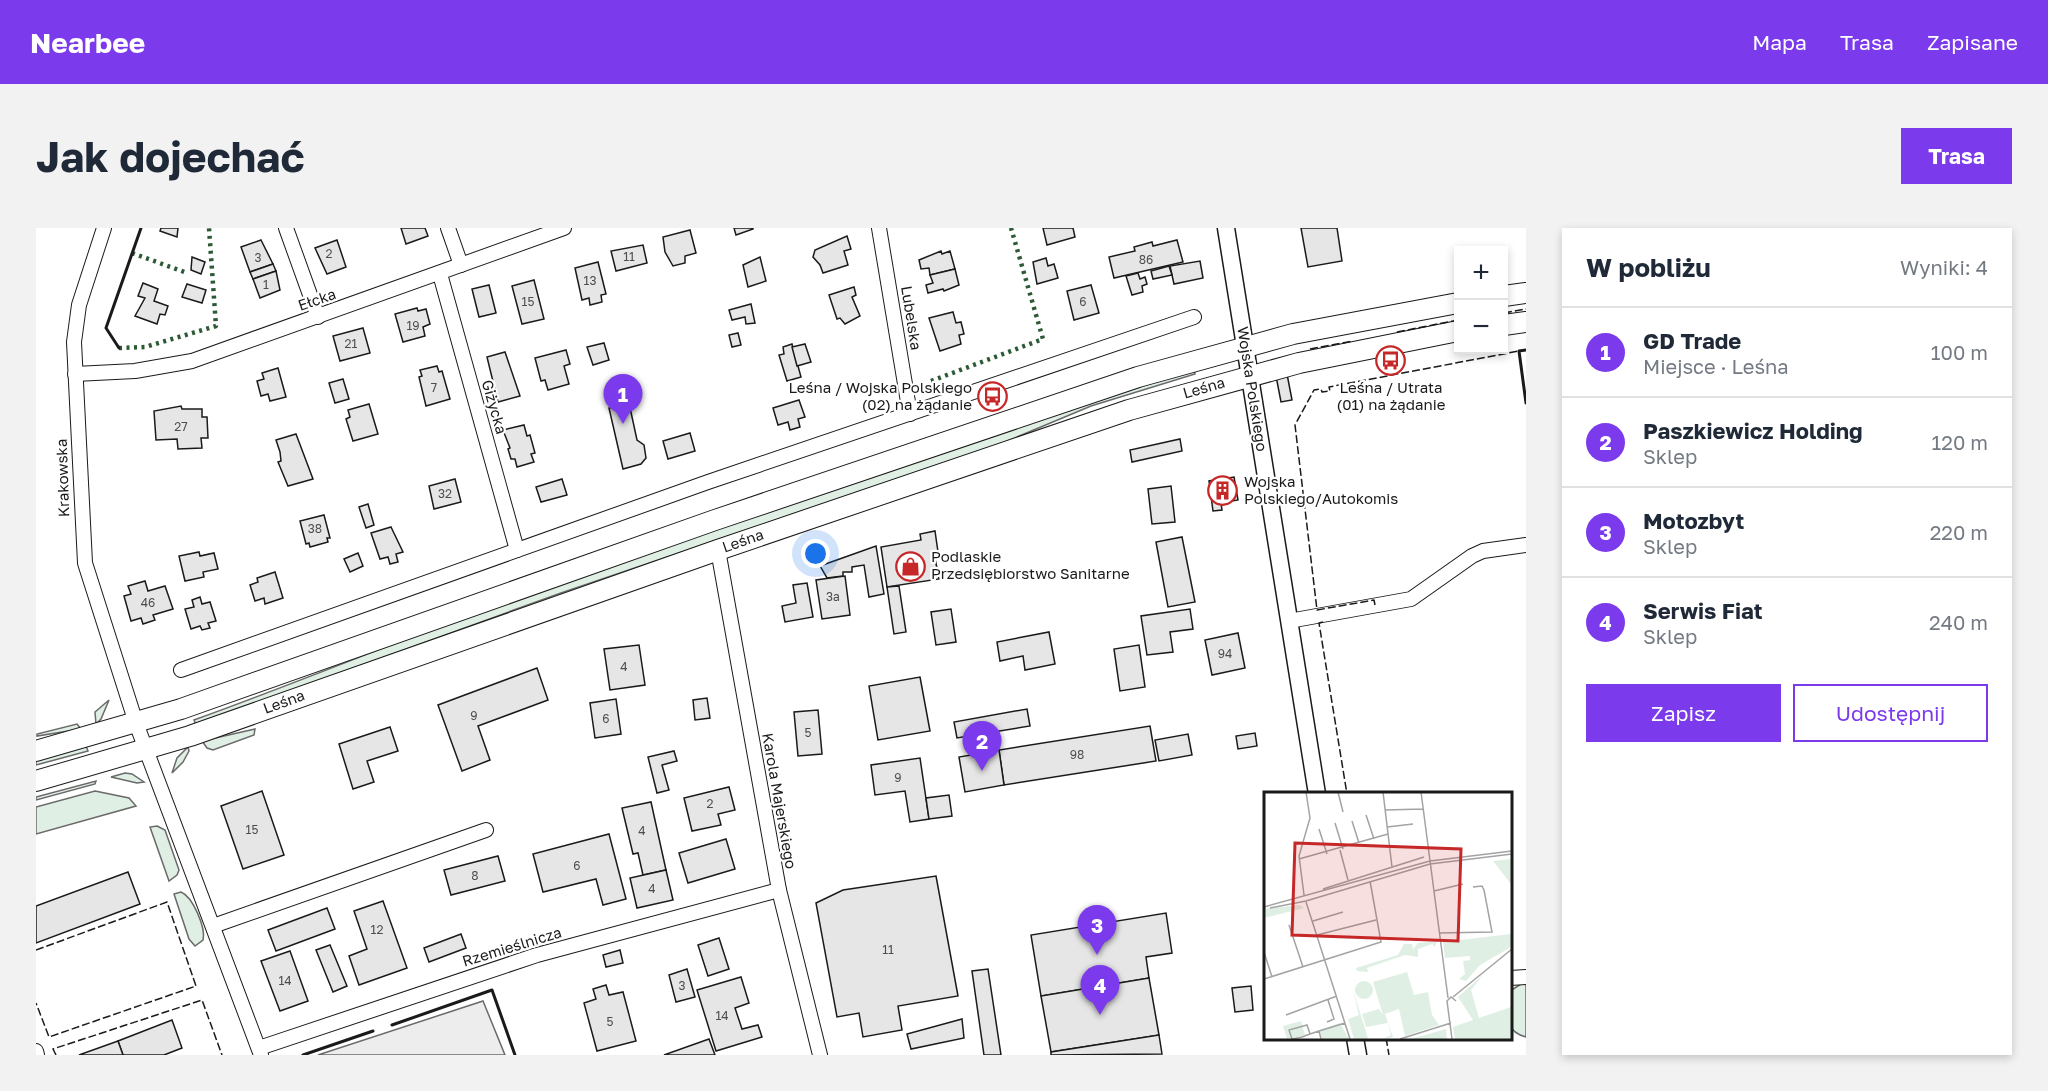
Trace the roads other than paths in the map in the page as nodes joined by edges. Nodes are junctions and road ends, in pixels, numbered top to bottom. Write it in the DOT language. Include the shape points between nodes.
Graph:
graph roads {
  1 [pos="104,228"];
  2 [pos="286,228"];
  3 [pos="448,228"];
  4 [pos="564,228"];
  5 [pos="879,228"];
  6 [pos="1226,228"];
  7 [pos="461,265"];
  8 [pos="440,274"];
  9 [pos="1526,293"];
  10 [pos="1508,295"];
  11 [pos="1454,304"];
  12 [pos="318,317"];
  13 [pos="1194,317"];
  14 [pos="1526,322"];
  15 [pos="1508,324"];
  16 [pos="1454,333"];
  17 [pos="1245,346"];
  18 [pos="75,374"];
  19 [pos="1250,375"];
  20 [pos="910,414"];
  21 [pos="1526,545"];
  22 [pos="517,550"];
  23 [pos="718,550"];
  24 [pos="1289,621"];
  25 [pos="181,670"];
  26 [pos="136,723"];
  27 [pos="148,750"];
  28 [pos="36,751"];
  29 [pos="36,781"];
  30 [pos="1317,792"];
  31 [pos="486,830"];
  32 [pos="779,890"];
  33 [pos="213,926"];
  34 [pos="1526,977"];
  35 [pos="1511,978"];
  36 [pos="1355,1040"];
  37 [pos="260,1051"];
  38 [pos="820,1055"];
  39 [pos="1358,1055"];
  1 -- 18 [label="street, Krakowska" via="79,305"];
  2 -- 12 [label="street"];
  3 -- 7 [label="street"];
  4 -- 7 [label="street, Ełcka"];
  5 -- 20 [label="street, Lubelska"];
  6 -- 17 [label="street, Wojska Polskiego"];
  7 -- 8 [label="street, Ełcka"];
  8 -- 12 [label="street, Ełcka"];
  8 -- 22 [label="street, Giżycka"];
  9 -- 10 [label="main road"];
  11 -- 17 [label="main road, Leśna"];
  12 -- 18 [label="street, Ełcka" via="192,362 135,371"];
  13 -- 20 [label="street"];
  14 -- 15 [label="main road"];
  16 -- 19 [label="main road, Leśna"];
  17 -- 19 [label="street, Wojska Polskiego"];
  17 -- 26 [label="main road, Leśna" via="1078,397 806,489"];
  18 -- 26 [label="street, Krakowska" via="85,563"];
  19 -- 23 [label="main road, Leśna" via="1129,410"];
  19 -- 24 [label="street, Wojska Polskiego"];
  20 -- 22 [label="street"];
  21 -- 24 [label="street" via="1472,556 1412,599"];
  22 -- 25 [label="street"];
  23 -- 27 [label="main road, Leśna"];
  23 -- 32 [label="street, Karola Majerskiego"];
  24 -- 30 [label="street, Wojska Polskiego"];
  26 -- 27 [label="street, Krakowska"];
  26 -- 28 [label="main road, Leśna"];
  27 -- 29 [label="main road, Leśna"];
  27 -- 33 [label="street, Krakowska"];
  31 -- 33 [label="street"];
  32 -- 37 [label="street, Rzemieślnicza" via="537,956"];
  32 -- 38 [label="street, Karola Majerskiego"];
  33 -- 37 [label="street, Krakowska"];
  34 -- 35 [label="street"];
  36 -- 39 [label="street"];
}
